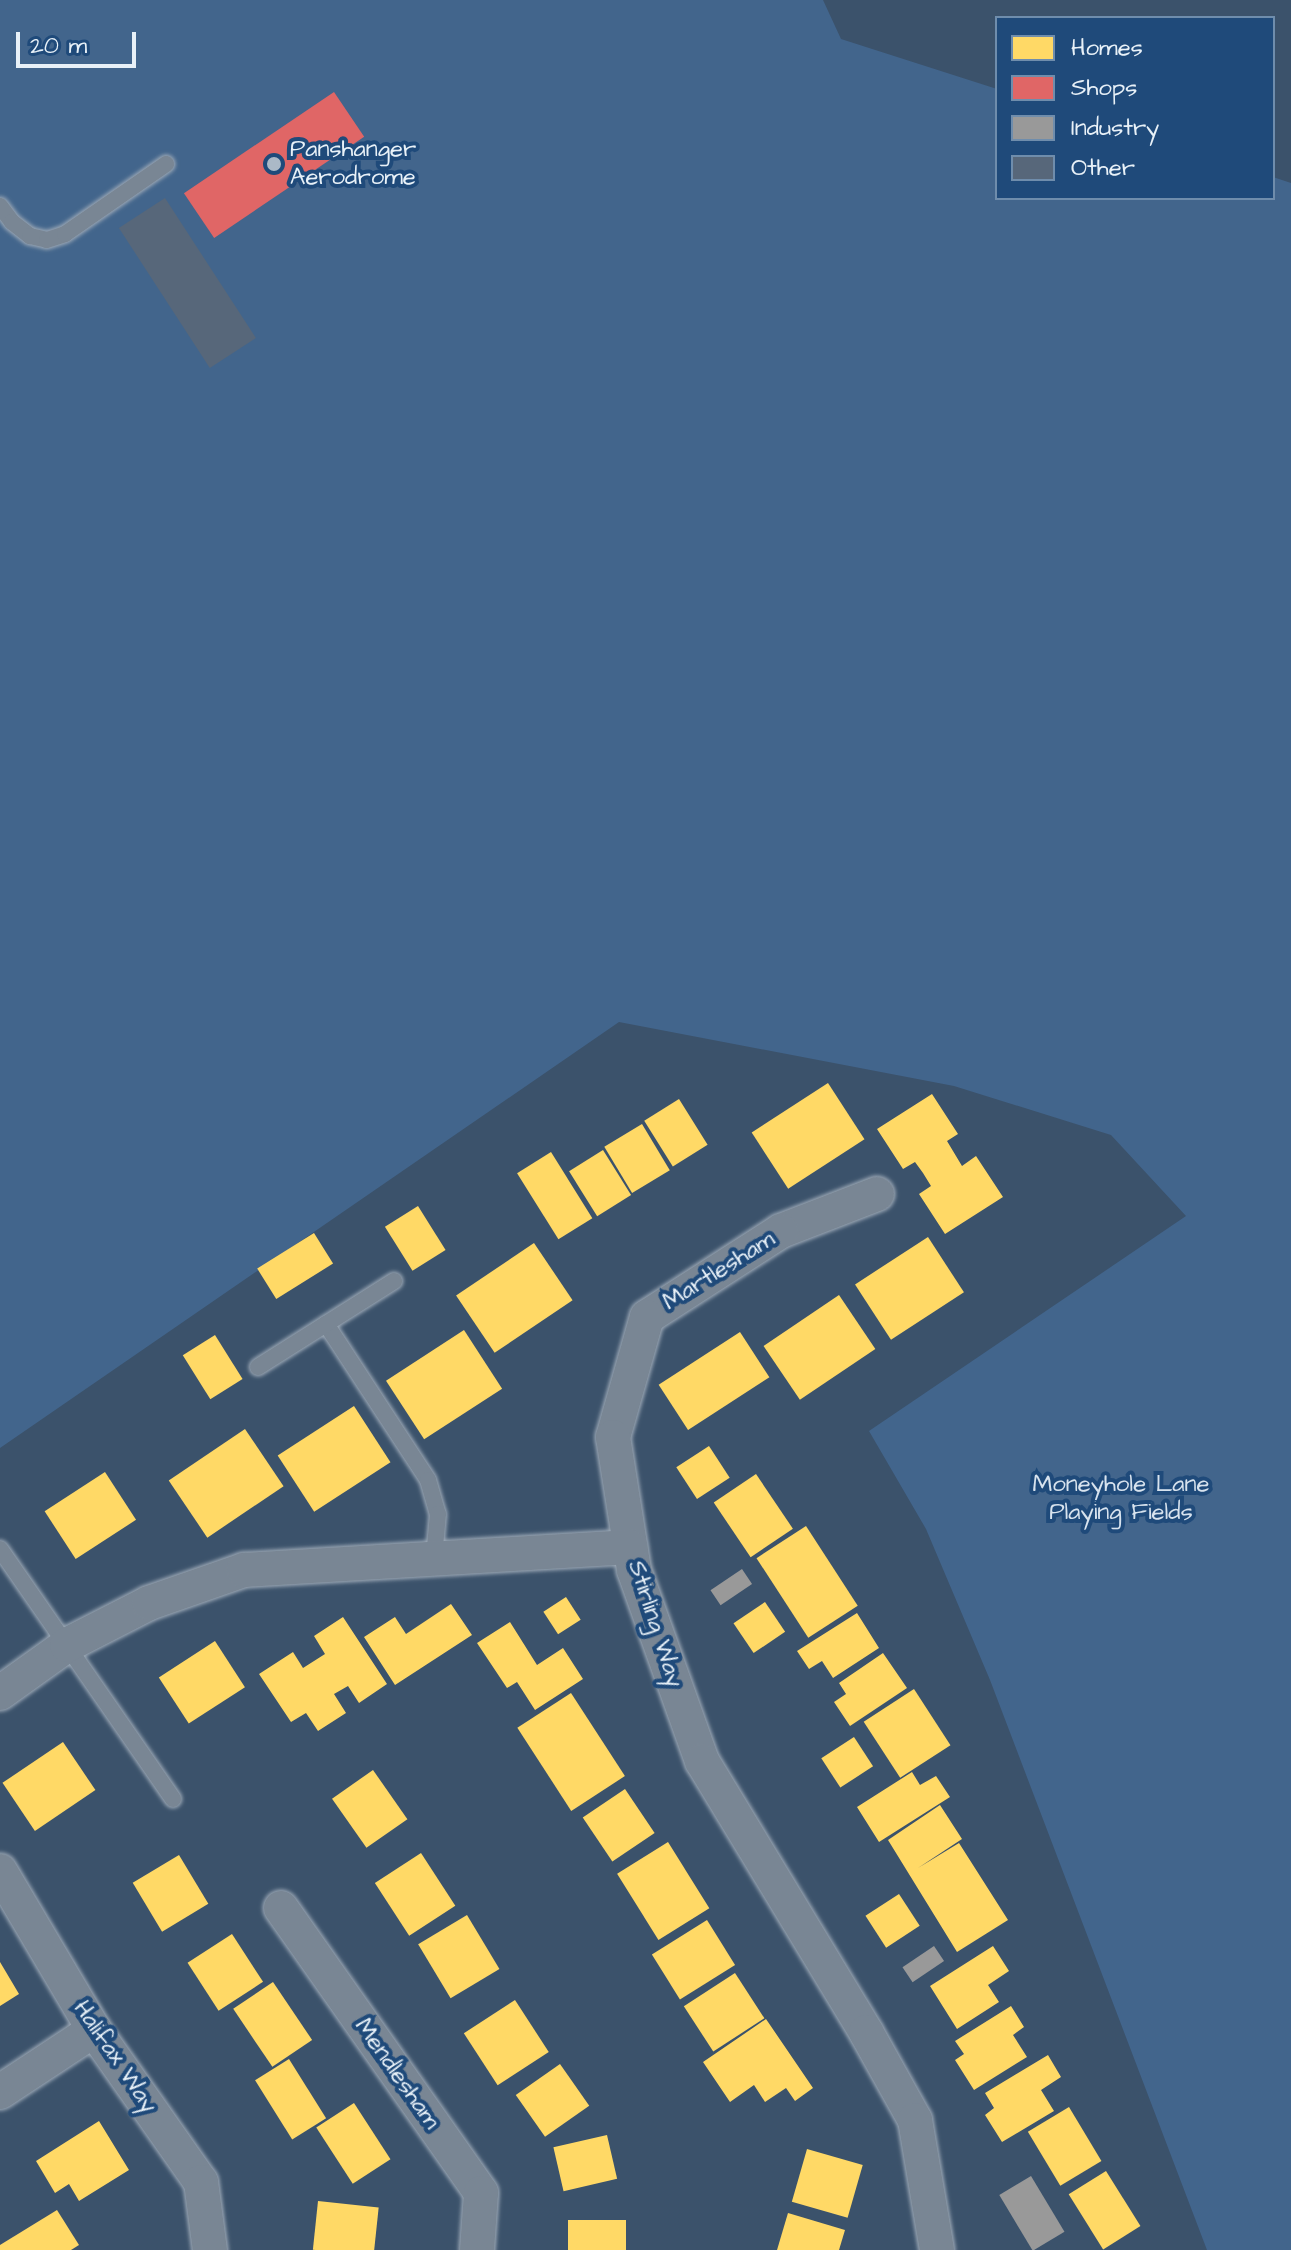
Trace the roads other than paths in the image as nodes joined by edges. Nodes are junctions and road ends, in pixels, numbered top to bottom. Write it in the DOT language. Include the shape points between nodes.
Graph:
graph roads {
  1 [pos="166,164"];
  2 [pos="0,206"];
  3 [pos="877,1194"];
  4 [pos="394,1281"];
  5 [pos="326,1324"];
  6 [pos="258,1367"];
  7 [pos="630,1547"];
  8 [pos="0,1549"];
  9 [pos="434,1558"];
  10 [pos="67,1645"];
  11 [pos="0,1693"];
  12 [pos="173,1799"];
  13 [pos="0,1871"];
  14 [pos="281,1908"];
  15 [pos="94,2030"];
  16 [pos="0,2092"];
  17 [pos="210,2250"];
  18 [pos="477,2250"];
  19 [pos="937,2250"];
  1 -- 2 [label="lane" via="65,234 47,240 30,236"];
  3 -- 7 [label="street, Martlesham" via="769,1238 647,1317 613,1437"];
  4 -- 5 [label="lane"];
  5 -- 6 [label="lane"];
  5 -- 9 [label="lane" via="428,1480 438,1514"];
  7 -- 9 [label="street, Stirling Way"];
  7 -- 19 [label="street, Stirling Way" via="702,1761 915,2120"];
  8 -- 10 [label="lane"];
  9 -- 10 [label="street, Stirling Way" via="244,1570 149,1603"];
  10 -- 11 [label="street, Stirling Way"];
  10 -- 12 [label="lane"];
  13 -- 15 [label="street, Halifax Way"];
  14 -- 18 [label="street, Mendlesham" via="481,2193"];
  15 -- 16 [label="street"];
  15 -- 17 [label="street, Halifax Way" via="201,2182"];
}
